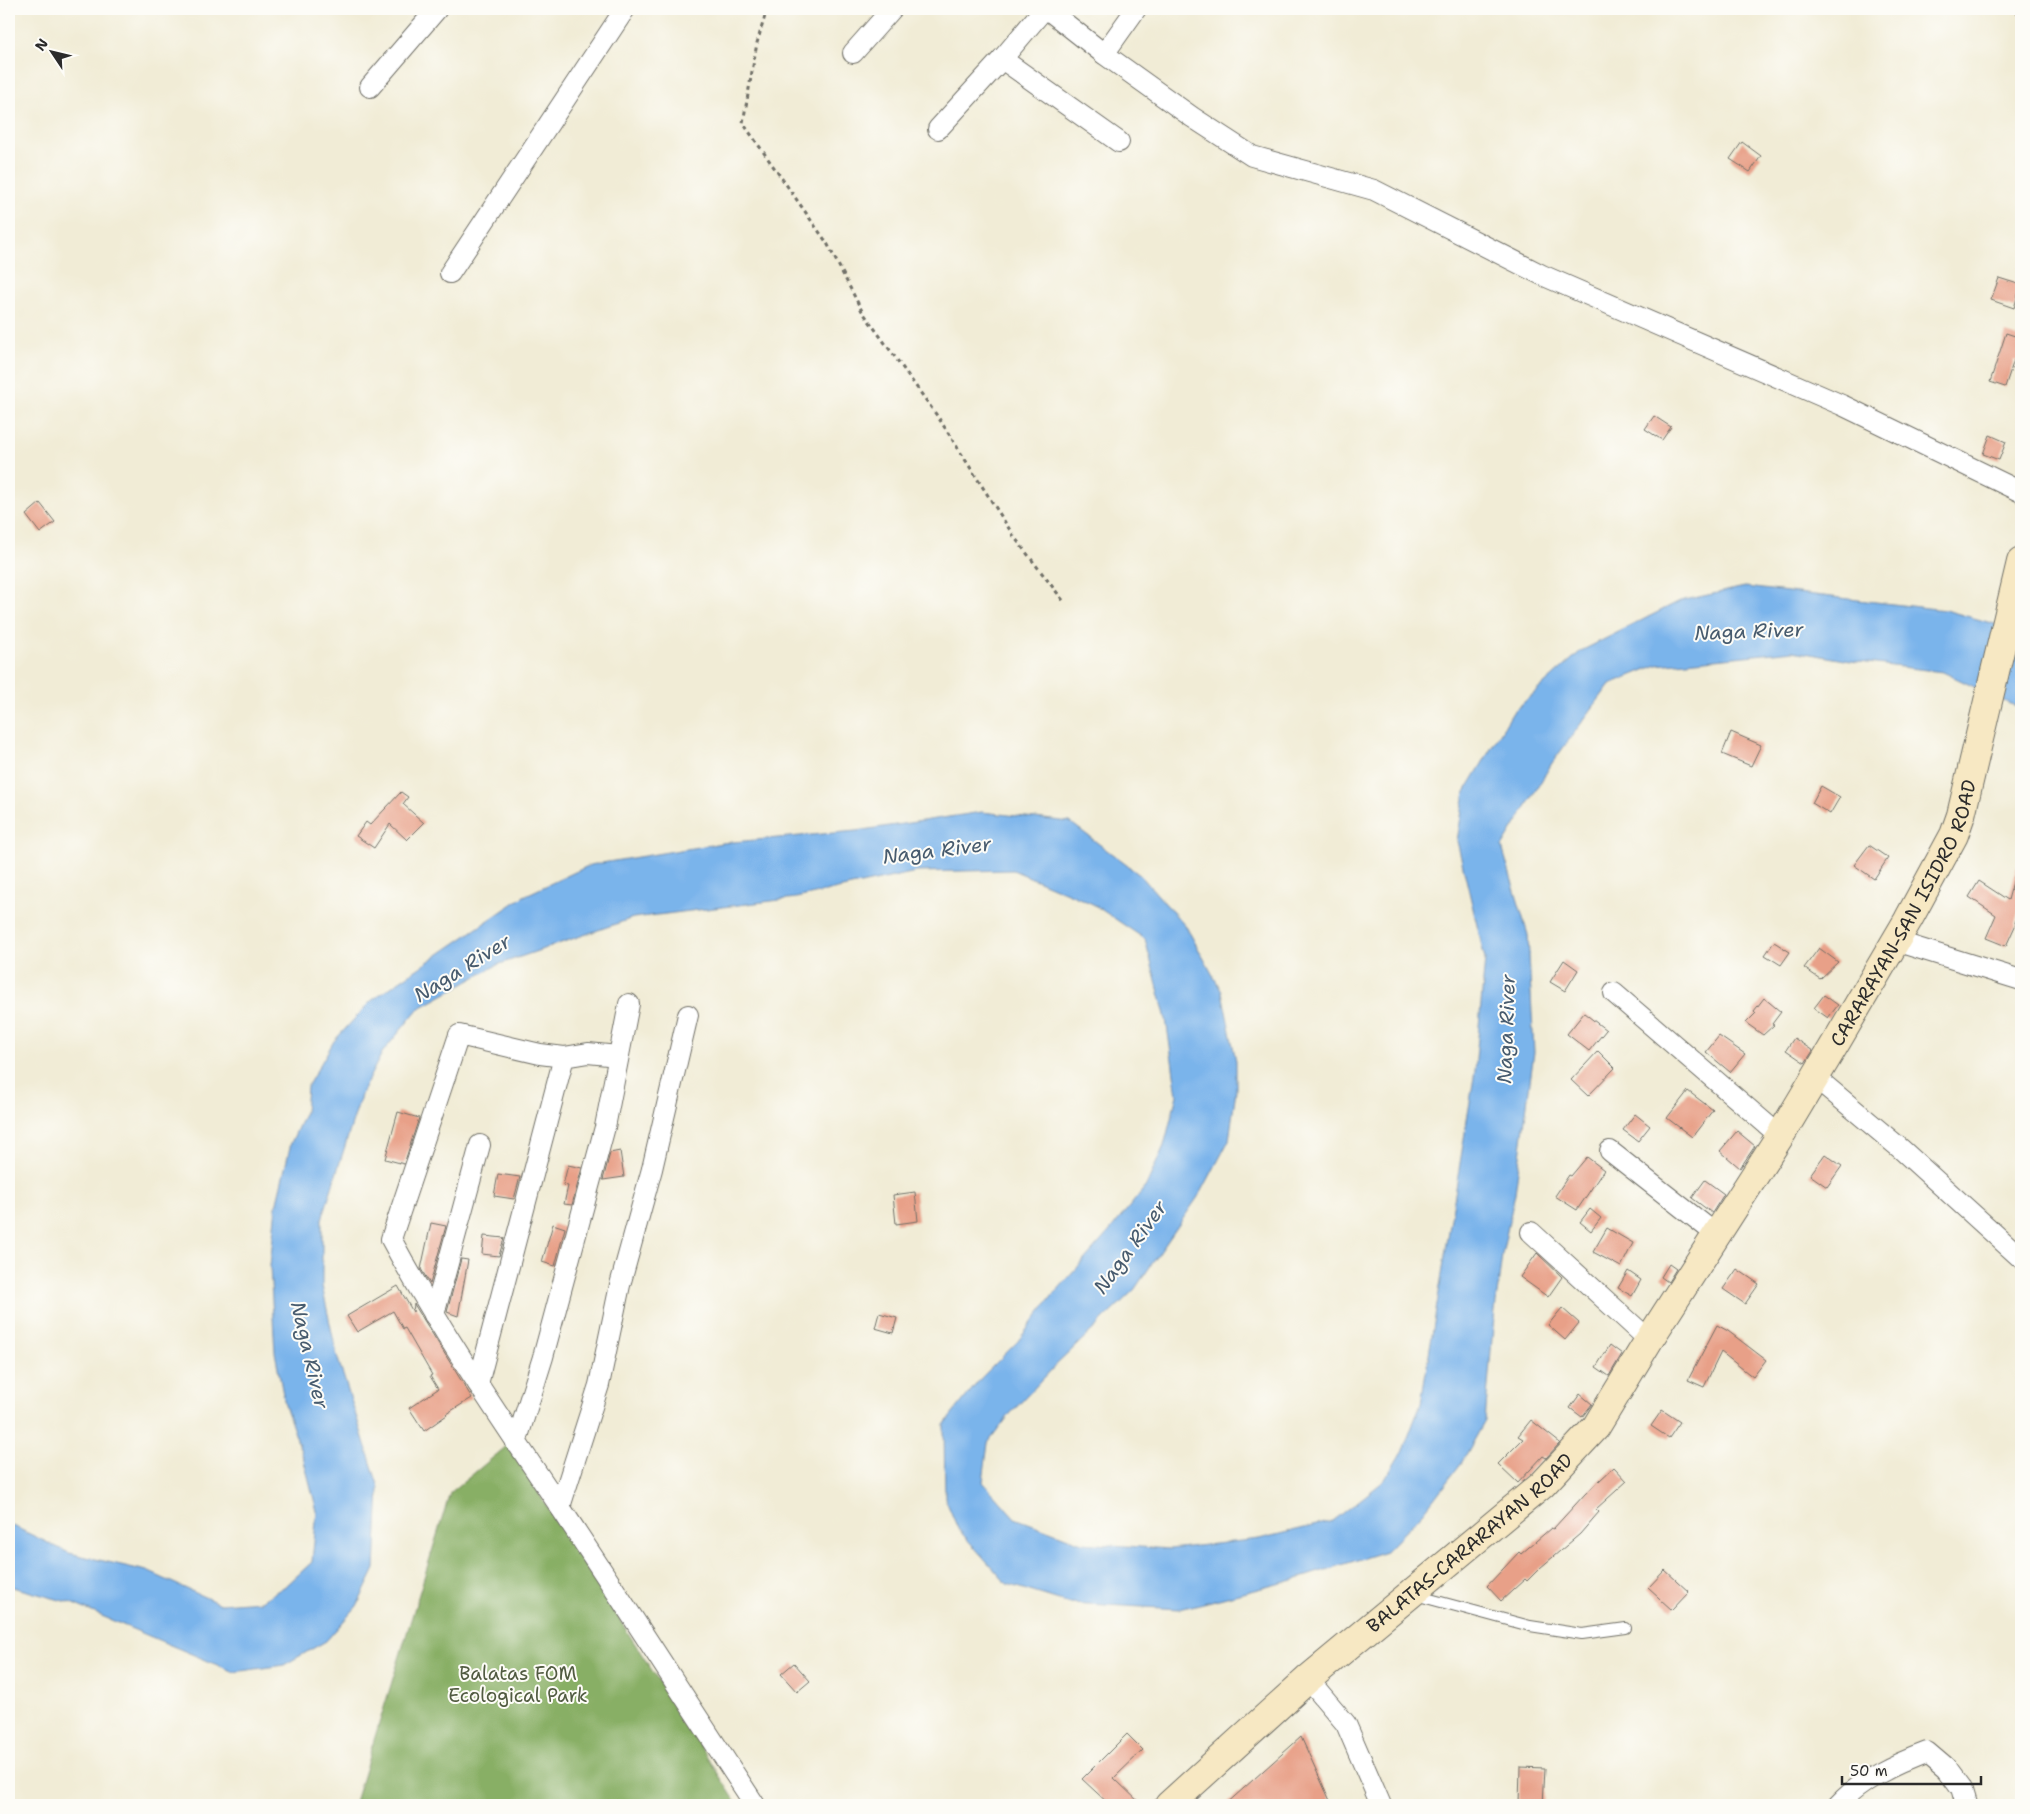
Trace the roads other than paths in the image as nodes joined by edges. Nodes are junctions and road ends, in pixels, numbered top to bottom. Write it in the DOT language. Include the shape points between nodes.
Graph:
graph roads {
  1 [pos="437,9"];
  2 [pos="892,9"];
  3 [pos="1136,9"];
  4 [pos="1054,11"];
  5 [pos="616,12"];
  6 [pos="853,53"];
  7 [pos="1104,54"];
  8 [pos="1002,59"];
  9 [pos="370,87"];
  10 [pos="938,129"];
  11 [pos="1119,142"];
  12 [pos="450,273"];
  13 [pos="2021,492"];
  14 [pos="2020,567"];
  15 [pos="1895,941"];
  16 [pos="2021,980"];
  17 [pos="1614,993"];
  18 [pos="628,1004"];
  19 [pos="688,1015"];
  20 [pos="618,1056"];
  21 [pos="564,1057"];
  22 [pos="1815,1077"];
  23 [pos="1780,1136"];
  24 [pos="480,1145"];
  25 [pos="1610,1151"];
  26 [pos="1531,1232"];
  27 [pos="1717,1235"];
  28 [pos="2021,1258"];
  29 [pos="434,1315"];
  30 [pos="1649,1340"];
  31 [pos="478,1384"];
  32 [pos="516,1443"];
  33 [pos="560,1507"];
  34 [pos="1411,1594"];
  35 [pos="1626,1628"];
  36 [pos="1308,1679"];
  37 [pos="755,1805"];
  38 [pos="1168,1805"];
  39 [pos="1381,1805"];
  40 [pos="1838,1805"];
  41 [pos="1966,1805"];
  1 -- 9 [label="street"];
  2 -- 6 [label="street"];
  3 -- 7 [label="street"];
  4 -- 7 [label="street"];
  4 -- 8 [label="street"];
  5 -- 12 [label="street"];
  7 -- 13 [label="street" via="1252,156 1374,190 1542,275 1844,406"];
  8 -- 10 [label="street"];
  8 -- 11 [label="street"];
  14 -- 15 [label="main road, CARARAYAN-SAN ISIDRO ROAD" via="1961,815 1954,835"];
  15 -- 16 [label="street"];
  15 -- 22 [label="main road, CARARAYAN-SAN ISIDRO ROAD"];
  17 -- 23 [label="street"];
  18 -- 20 [label="street"];
  19 -- 33 [label="street" via="652,1169 620,1285 599,1385"];
  20 -- 21 [label="street" via="588,1053"];
  20 -- 32 [label="street" via="605,1127 584,1209"];
  21 -- 29 [label="street" via="459,1034 391,1239"];
  21 -- 31 [label="street"];
  22 -- 23 [label="main road, CARARAYAN-SAN ISIDRO ROAD"];
  22 -- 28 [label="street" via="1901,1149"];
  23 -- 27 [label="main road, CARARAYAN-SAN ISIDRO ROAD"];
  24 -- 29 [label="street"];
  25 -- 27 [label="street"];
  26 -- 30 [label="street"];
  27 -- 30 [label="main road, BALATAS-CARARAYAN ROAD"];
  29 -- 31 [label="street"];
  30 -- 34 [label="main road, BALATAS-CARARAYAN ROAD" via="1596,1427 1542,1485"];
  31 -- 32 [label="street"];
  32 -- 33 [label="street"];
  33 -- 37 [label="street"];
  34 -- 35 [label="lane" via="1530,1626 1582,1634"];
  34 -- 36 [label="main road, BALATAS-CARARAYAN ROAD"];
  36 -- 38 [label="main road, BALATAS-CARARAYAN ROAD"];
  36 -- 39 [label="street" via="1346,1724"];
  40 -- 41 [label="street" via="1851,1791 1897,1763 1927,1752 1947,1769 1961,1788"];
}
